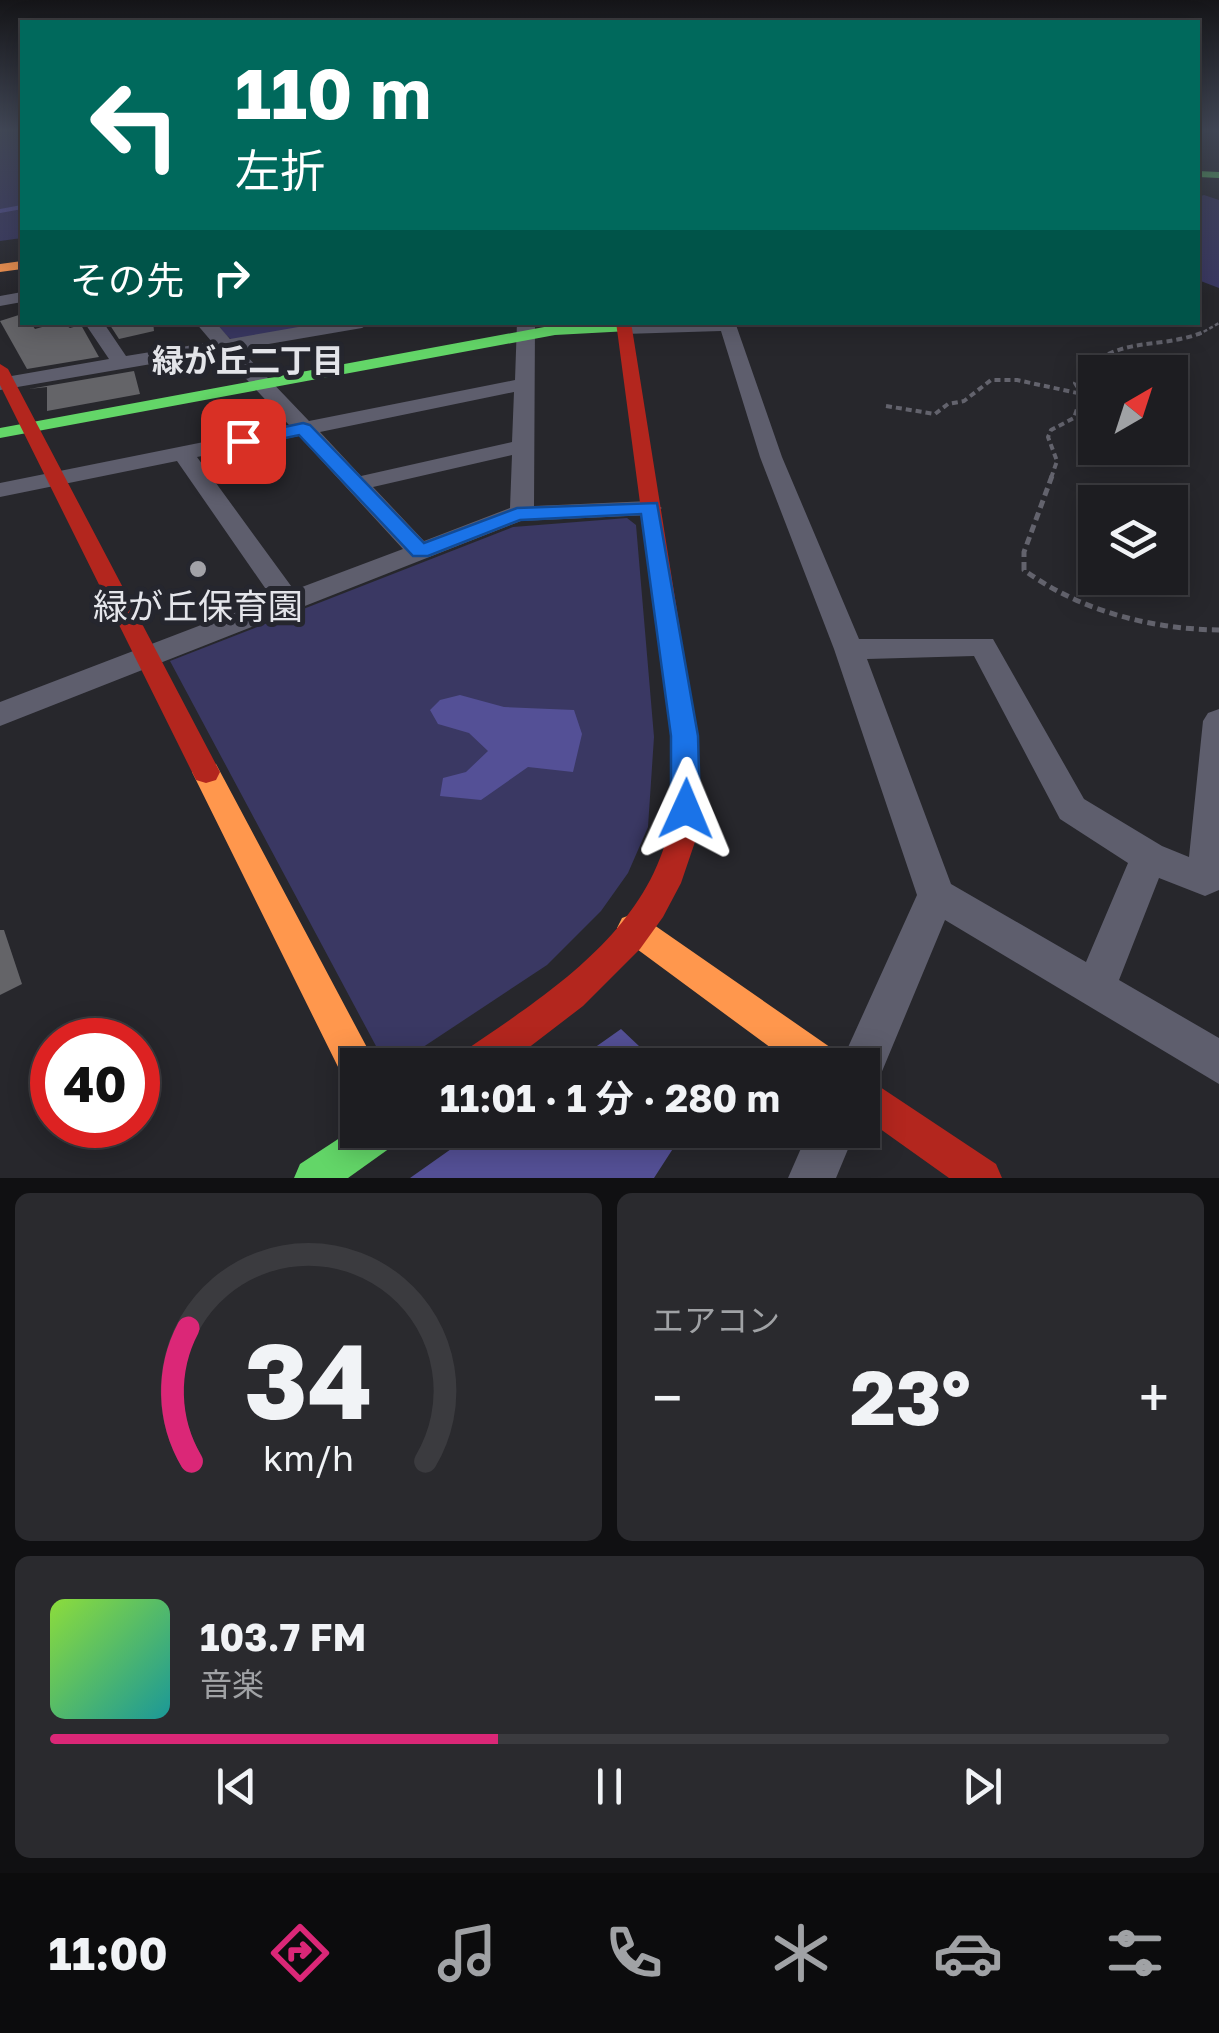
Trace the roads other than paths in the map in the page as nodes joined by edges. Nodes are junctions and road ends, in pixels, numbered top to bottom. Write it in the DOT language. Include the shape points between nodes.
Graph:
graph roads {
  1 [pos="95,325"];
  2 [pos="207,325"];
  3 [pos="342,325"];
  4 [pos="623,325"];
  5 [pos="525,329"];
  6 [pos="226,346"];
  7 [pos="121,363"];
  8 [pos="2,379"];
  9 [pos="261,384"];
  10 [pos="524,384"];
  11 [pos="29,427"];
  12 [pos="303,429"];
  13 [pos="0,433"];
  14 [pos="523,446"];
  15 [pos="184,453"];
  16 [pos="56,479"];
  17 [pos="356,484"];
  18 [pos="0,490"];
  19 [pos="650,508"];
  20 [pos="522,514"];
  21 [pos="420,552"];
  22 [pos="289,602"];
  23 [pos="848,648"];
  24 [pos="148,657"];
  25 [pos="0,714"];
  26 [pos="1219,721"];
  27 [pos="1149,857"];
  28 [pos="1212,884"];
  29 [pos="936,895"];
  30 [pos="633,928"];
  31 [pos="1095,989"];
  32 [pos="348,1048"];
  33 [pos="499,1048"];
  34 [pos="800,1048"];
  35 [pos="869,1048"];
  36 [pos="1219,1062"];
  37 [pos="880,1106"];
  38 [pos="358,1148"];
  39 [pos="825,1148"];
  40 [pos="314,1178"];
  41 [pos="812,1178"];
  42 [pos="982,1178"];
  1 -- 7 [label="street"];
  2 -- 6 [label="street"];
  3 -- 6 [label="street"];
  4 -- 5 [label="street"];
  4 -- 19 [label="street"];
  4 -- 23 [label="street" via="728,325 771,457"];
  5 -- 9 [label="street"];
  5 -- 10 [label="street"];
  6 -- 7 [label="street"];
  6 -- 9 [label="street"];
  7 -- 8 [label="street"];
  8 -- 11 [label="street"];
  9 -- 11 [label="street"];
  9 -- 12 [label="street"];
  10 -- 12 [label="street"];
  10 -- 14 [label="street"];
  11 -- 13 [label="street"];
  11 -- 16 [label="street"];
  12 -- 15 [label="street"];
  12 -- 17 [label="street"];
  14 -- 17 [label="street"];
  14 -- 20 [label="street"];
  15 -- 16 [label="street"];
  15 -- 22 [label="street"];
  16 -- 18 [label="street"];
  16 -- 24 [label="street"];
  17 -- 21 [label="street"];
  19 -- 20 [label="street"];
  19 -- 30 [label="street" via="686,788 677,853"];
  20 -- 21 [label="street"];
  21 -- 22 [label="street"];
  22 -- 24 [label="street"];
  23 -- 27 [label="street" via="983,646 1072,809"];
  23 -- 29 [label="street"];
  24 -- 25 [label="street"];
  24 -- 32 [label="street"];
  26 -- 28 [label="street"];
  27 -- 28 [label="street"];
  27 -- 31 [label="street"];
  29 -- 31 [label="street"];
  29 -- 35 [label="street"];
  30 -- 33 [label="street" via="569,996"];
  30 -- 34 [label="street"];
  31 -- 36 [label="street"];
  37 -- 42 [label="street"];
  38 -- 40 [label="street"];
  39 -- 41 [label="street"];
}
